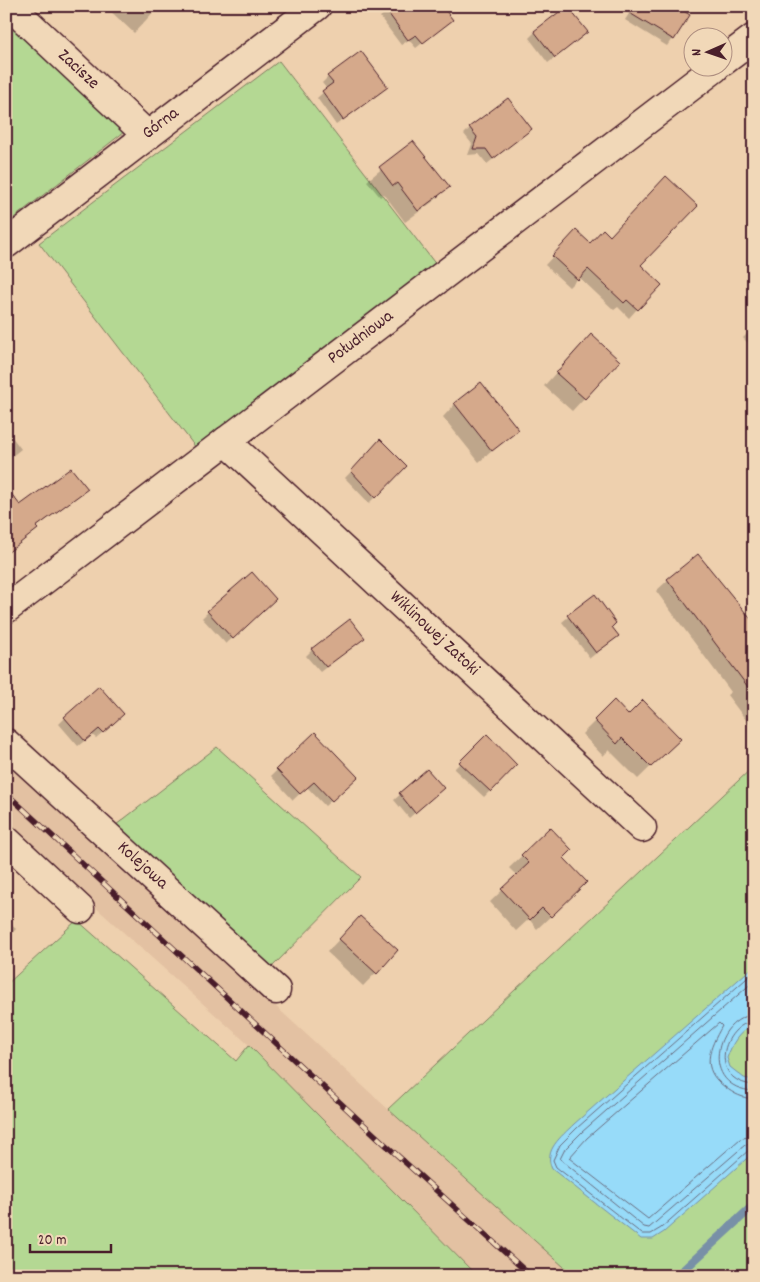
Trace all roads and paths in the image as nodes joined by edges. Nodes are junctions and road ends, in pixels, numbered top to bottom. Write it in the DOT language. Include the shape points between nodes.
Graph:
graph roads {
  1 [pos="10,6"];
  2 [pos="317,6"];
  3 [pos="754,38"];
  4 [pos="732,54"];
  5 [pos="702,78"];
  6 [pos="147,135"];
  7 [pos="6,244"];
  8 [pos="226,441"];
  9 [pos="6,609"];
  10 [pos="6,743"];
  11 [pos="642,828"];
  12 [pos="6,840"];
  13 [pos="80,909"];
  14 [pos="276,990"];
  1 -- 6 [label="street, Zacisze"];
  2 -- 6 [label="street, Górna"];
  3 -- 4 [label="street"];
  5 -- 8 [label="street, Południowa"];
  6 -- 7 [label="street, Górna"];
  8 -- 9 [label="street, Południowa"];
  8 -- 11 [label="street, Wiklinowej Zatoki"];
  10 -- 14 [label="street, Kolejowa"];
  12 -- 13 [label="street"];
}
